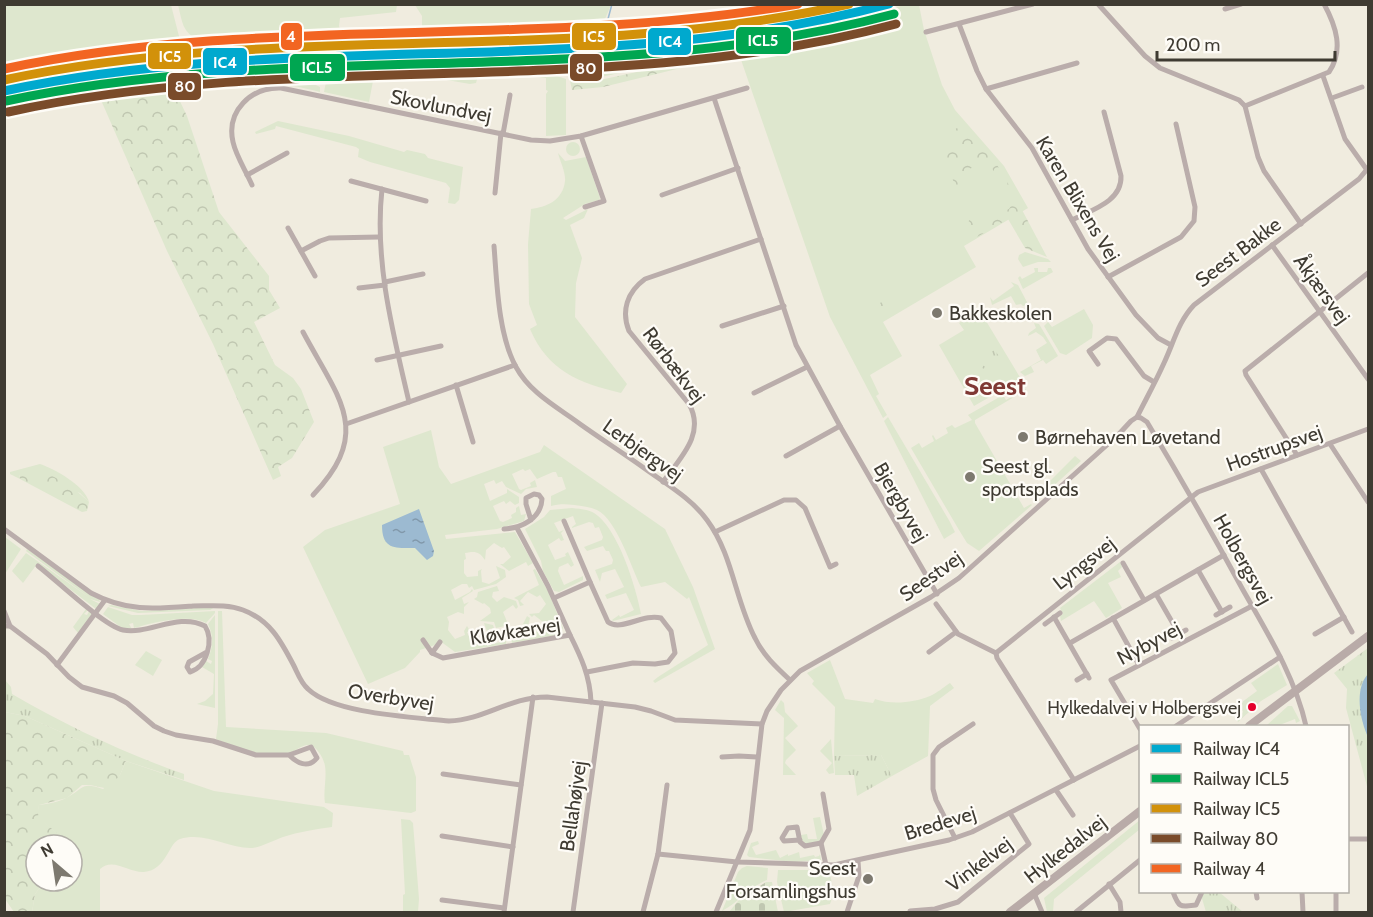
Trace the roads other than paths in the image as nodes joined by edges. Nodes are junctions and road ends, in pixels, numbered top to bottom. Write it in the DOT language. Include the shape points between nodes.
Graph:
graph roads {
  1 [pos="1033,4"];
  2 [pos="1098,4"];
  3 [pos="1241,4"];
  4 [pos="1324,4"];
  5 [pos="1225,9"];
  6 [pos="959,24"];
  7 [pos="926,32"];
  8 [pos="1077,63"];
  9 [pos="1323,76"];
  10 [pos="1362,87"];
  11 [pos="747,88"];
  12 [pos="986,89"];
  13 [pos="510,95"];
  14 [pos="714,98"];
  15 [pos="1332,98"];
  16 [pos="1245,106"];
  17 [pos="1104,112"];
  18 [pos="1176,124"];
  19 [pos="502,133"];
  20 [pos="581,136"];
  21 [pos="287,153"];
  22 [pos="738,168"];
  23 [pos="1368,169"];
  24 [pos="248,175"];
  25 [pos="351,181"];
  26 [pos="252,184"];
  27 [pos="382,189"];
  28 [pos="495,193"];
  29 [pos="662,195"];
  30 [pos="426,201"];
  31 [pos="585,207"];
  32 [pos="1072,220"];
  33 [pos="1301,224"];
  34 [pos="288,228"];
  35 [pos="379,237"];
  36 [pos="761,239"];
  37 [pos="1272,245"];
  38 [pos="494,246"];
  39 [pos="301,251"];
  40 [pos="1368,273"];
  41 [pos="423,274"];
  42 [pos="315,276"];
  43 [pos="1108,277"];
  44 [pos="385,283"];
  45 [pos="359,288"];
  46 [pos="784,306"];
  47 [pos="1319,311"];
  48 [pos="722,326"];
  49 [pos="303,332"];
  50 [pos="1171,345"];
  51 [pos="441,346"];
  52 [pos="398,356"];
  53 [pos="377,360"];
  54 [pos="1098,364"];
  55 [pos="515,365"];
  56 [pos="807,367"];
  57 [pos="1368,380"];
  58 [pos="1154,382"];
  59 [pos="456,385"];
  60 [pos="754,393"];
  61 [pos="409,402"];
  62 [pos="1137,417"];
  63 [pos="346,424"];
  64 [pos="840,426"];
  65 [pos="1368,429"];
  66 [pos="474,442"];
  67 [pos="1330,444"];
  68 [pos="786,456"];
  69 [pos="1297,456"];
  70 [pos="1262,469"];
  71 [pos="663,482"];
  72 [pos="313,495"];
  73 [pos="1191,497"];
  74 [pos="1368,502"];
  75 [pos="531,520"];
  76 [pos="564,521"];
  77 [pos="517,528"];
  78 [pos="4,530"];
  79 [pos="504,530"];
  80 [pos="715,532"];
  81 [pos="1224,555"];
  82 [pos="1124,563"];
  83 [pos="836,564"];
  84 [pos="38,566"];
  85 [pos="1127,569"];
  86 [pos="1198,570"];
  87 [pos="1120,573"];
  88 [pos="590,582"];
  89 [pos="937,594"];
  90 [pos="1156,594"];
  91 [pos="554,598"];
  92 [pos="105,600"];
  93 [pos="1144,600"];
  94 [pos="936,604"];
  95 [pos="1252,606"];
  96 [pos="1230,607"];
  97 [pos="4,611"];
  98 [pos="96,613"];
  99 [pos="1060,613"];
  100 [pos="1054,617"];
  101 [pos="1344,617"];
  102 [pos="1113,618"];
  103 [pos="1045,624"];
  104 [pos="7,626"];
  105 [pos="1186,630"];
  106 [pos="956,632"];
  107 [pos="1352,632"];
  108 [pos="1179,634"];
  109 [pos="1315,634"];
  110 [pos="570,635"];
  111 [pos="1368,636"];
  112 [pos="1172,638"];
  113 [pos="423,640"];
  114 [pos="440,642"];
  115 [pos="1070,643"];
  116 [pos="207,652"];
  117 [pos="929,652"];
  118 [pos="432,653"];
  119 [pos="996,653"];
  120 [pos="1280,657"];
  121 [pos="57,665"];
  122 [pos="1139,665"];
  123 [pos="587,672"];
  124 [pos="790,680"];
  125 [pos="1077,680"];
  126 [pos="1296,690"];
  127 [pos="533,697"];
  128 [pos="591,702"];
  129 [pos="602,703"];
  130 [pos="762,724"];
  131 [pos="973,724"];
  132 [pos="1178,725"];
  133 [pos="1250,725"];
  134 [pos="1306,725"];
  135 [pos="1139,727"];
  136 [pos="1139,747"];
  137 [pos="289,755"];
  138 [pos="757,757"];
  139 [pos="722,758"];
  140 [pos="443,774"];
  141 [pos="1074,780"];
  142 [pos="521,785"];
  143 [pos="667,785"];
  144 [pos="1056,790"];
  145 [pos="824,794"];
  146 [pos="1139,812"];
  147 [pos="1010,813"];
  148 [pos="1073,815"];
  149 [pos="442,836"];
  150 [pos="955,838"];
  151 [pos="1349,839"];
  152 [pos="1368,839"];
  153 [pos="800,840"];
  154 [pos="821,843"];
  155 [pos="513,847"];
  156 [pos="658,854"];
  157 [pos="858,861"];
  158 [pos="1139,861"];
  159 [pos="736,862"];
  160 [pos="826,865"];
  161 [pos="1109,884"];
  162 [pos="1034,893"];
  163 [pos="1174,893"];
  164 [pos="1201,893"];
  165 [pos="1302,893"];
  166 [pos="1336,893"];
  167 [pos="442,900"];
  168 [pos="504,910"];
  169 [pos="910,910"];
  170 [pos="573,912"];
  171 [pos="643,912"];
  172 [pos="716,912"];
  173 [pos="847,912"];
  174 [pos="1010,912"];
  175 [pos="1042,912"];
  176 [pos="1076,912"];
  177 [pos="1121,912"];
  178 [pos="1303,912"];
  179 [pos="1336,912"];
  1 -- 6 [label="street"];
  2 -- 16 [label="street" via="1160,68 1233,96"];
  3 -- 5 [label="street"];
  4 -- 9 [label="street" via="1338,44 1334,66"];
  6 -- 7 [label="street"];
  6 -- 12 [label="street, Karen Blixens Vej"];
  8 -- 12 [label="street"];
  9 -- 15 [label="street"];
  9 -- 16 [label="street"];
  10 -- 15 [label="street"];
  11 -- 14 [label="street, Skovlundvej"];
  12 -- 32 [label="street, Karen Blixens Vej" via="1032,148"];
  13 -- 19 [label="street, Skovlundvej"];
  14 -- 20 [label="street, Skovlundvej"];
  14 -- 22 [label="street, Bjergbyvej"];
  15 -- 23 [label="street" via="1345,139"];
  16 -- 33 [label="street" via="1264,171"];
  17 -- 32 [label="street" via="1120,185 1111,199"];
  18 -- 43 [label="street" via="1195,207 1194,221 1181,237"];
  19 -- 20 [label="street, Skovlundvej" via="550,141"];
  19 -- 24 [label="street, Skovlundvej" via="281,88 265,89 244,101 233,123 234,147"];
  19 -- 28 [label="street, Skovlundvej"];
  20 -- 31 [label="street" via="604,201"];
  21 -- 24 [label="street"];
  22 -- 29 [label="street"];
  22 -- 36 [label="street, Bjergbyvej"];
  23 -- 33 [label="street, Seest Bakke"];
  24 -- 26 [label="street, Skovlundvej"];
  25 -- 27 [label="street"];
  27 -- 30 [label="street"];
  27 -- 35 [label="street"];
  32 -- 43 [label="street, Karen Blixens Vej"];
  33 -- 37 [label="street, Seest Bakke"];
  34 -- 39 [label="street"];
  35 -- 39 [label="street" via="329,238"];
  35 -- 44 [label="street"];
  36 -- 46 [label="street, Bjergbyvej"];
  36 -- 71 [label="street, Rørbækvej" via="651,276 634,289 627,302 625,317 629,331 689,404 695,417 692,440"];
  37 -- 47 [label="street, Åkjærsvej"];
  37 -- 50 [label="street, Seest Bakke" via="1194,305 1180,323"];
  38 -- 55 [label="street, Lerbjergvej" via="499,306"];
  39 -- 42 [label="street"];
  40 -- 47 [label="street"];
  41 -- 44 [label="street"];
  43 -- 50 [label="street, Karen Blixens Vej" via="1136,315 1158,338"];
  44 -- 45 [label="street"];
  44 -- 52 [label="street"];
  46 -- 48 [label="street"];
  46 -- 56 [label="street, Bjergbyvej"];
  47 -- 57 [label="street, Åkjærsvej"];
  47 -- 69 [label="street" via="1245,371"];
  49 -- 63 [label="street" via="343,406"];
  50 -- 58 [label="street, Seest Bakke"];
  51 -- 52 [label="street"];
  52 -- 53 [label="street"];
  52 -- 61 [label="street"];
  54 -- 58 [label="street" via="1089,351 1107,339 1116,339 1144,376"];
  55 -- 59 [label="street"];
  55 -- 71 [label="street, Lerbjergvej" via="542,397"];
  56 -- 60 [label="street"];
  56 -- 64 [label="street, Bjergbyvej"];
  58 -- 62 [label="street, Seest Bakke"];
  59 -- 61 [label="street"];
  59 -- 66 [label="street"];
  61 -- 63 [label="street"];
  62 -- 73 [label="street, Holbergsvej" via="1147,422"];
  62 -- 89 [label="street, Seestvej"];
  63 -- 72 [label="street" via="339,462"];
  64 -- 68 [label="street"];
  64 -- 89 [label="street, Bjergbyvej"];
  65 -- 67 [label="street, Hostrupsvej"];
  67 -- 69 [label="street, Hostrupsvej"];
  67 -- 74 [label="street"];
  69 -- 70 [label="street, Hostrupsvej"];
  70 -- 73 [label="street, Hostrupsvej"];
  70 -- 101 [label="street"];
  71 -- 80 [label="street, Lerbjergvej" via="692,504"];
  73 -- 81 [label="street, Holbergsvej"];
  73 -- 119 [label="street, Lyngsvej"];
  75 -- 75 [label="street" via="526,498 539,495 542,505"];
  75 -- 77 [label="street"];
  76 -- 88 [label="street"];
  77 -- 79 [label="street"];
  77 -- 91 [label="street"];
  78 -- 92 [label="street, Overbyvej"];
  80 -- 83 [label="street" via="784,500 796,500 805,508 831,567"];
  80 -- 124 [label="street, Lerbjergvej" via="755,638 771,662"];
  81 -- 86 [label="street"];
  81 -- 95 [label="street, Holbergsvej"];
  82 -- 85 [label="street"];
  84 -- 98 [label="street"];
  85 -- 87 [label="street"];
  85 -- 93 [label="street"];
  86 -- 90 [label="street"];
  86 -- 96 [label="street" via="1219,613"];
  88 -- 91 [label="street"];
  88 -- 123 [label="street" via="608,622 618,626 643,618 661,618 671,631 675,653 668,662 633,663"];
  89 -- 124 [label="street, Seestvej"];
  90 -- 93 [label="street"];
  90 -- 108 [label="street"];
  91 -- 110 [label="street"];
  92 -- 98 [label="street"];
  92 -- 127 [label="street, Overbyvej" via="132,608 217,605 250,613 277,635 308,690 367,712 462,720"];
  93 -- 102 [label="street"];
  94 -- 106 [label="street"];
  95 -- 120 [label="street, Holbergsvej"];
  95 -- 122 [label="street, Nybyvej"];
  97 -- 104 [label="street"];
  98 -- 116 [label="street" via="121,630 199,623 210,637"];
  98 -- 121 [label="street"];
  99 -- 100 [label="street"];
  100 -- 103 [label="street"];
  100 -- 115 [label="street"];
  101 -- 107 [label="street"];
  101 -- 109 [label="street"];
  102 -- 115 [label="street"];
  102 -- 122 [label="street"];
  104 -- 121 [label="street"];
  105 -- 108 [label="street"];
  106 -- 117 [label="street"];
  106 -- 119 [label="street"];
  108 -- 112 [label="street"];
  110 -- 118 [label="street, Kløvkærvej" via="443,657"];
  110 -- 123 [label="street, Kløvkærvej"];
  111 -- 126 [label="street"];
  113 -- 118 [label="street"];
  114 -- 118 [label="street"];
  115 -- 125 [label="street" via="1088,676"];
  119 -- 141 [label="street"];
  120 -- 126 [label="street, Holbergsvej"];
  120 -- 132 [label="street"];
  121 -- 137 [label="street" via="82,687 128,703 164,731 213,741 248,754"];
  122 -- 135 [label="street, Nybyvej" via="1111,680"];
  123 -- 128 [label="street, Kløvkærvej"];
  124 -- 130 [label="street, Seestvej"];
  126 -- 133 [label="street"];
  126 -- 134 [label="street, Holbergsvej"];
  127 -- 128 [label="street, Overbyvej"];
  127 -- 142 [label="street"];
  128 -- 129 [label="street, Overbyvej"];
  129 -- 130 [label="street, Overbyvej" via="635,706 675,720"];
  129 -- 170 [label="street, Bellahøjvej"];
  130 -- 138 [label="street, Seestvej"];
  131 -- 150 [label="street" via="933,755 936,801"];
  136 -- 141 [label="street, Bredevej"];
  137 -- 137 [label="street" via="307,764 316,758 311,747"];
  138 -- 139 [label="street"];
  138 -- 159 [label="street, Seestvej" via="750,830"];
  140 -- 142 [label="street"];
  141 -- 144 [label="street, Bredevej"];
  142 -- 155 [label="street"];
  143 -- 156 [label="street"];
  144 -- 147 [label="street, Bredevej"];
  144 -- 148 [label="street"];
  145 -- 154 [label="street" via="829,829"];
  146 -- 162 [label="street, Hylkedalvej"];
  147 -- 150 [label="street, Bredevej"];
  147 -- 169 [label="street, Vinkelvej" via="1029,844 958,903"];
  149 -- 155 [label="street"];
  150 -- 157 [label="street, Bredevej"];
  151 -- 152 [label="street"];
  153 -- 154 [label="street" via="805,846"];
  154 -- 160 [label="street"];
  155 -- 168 [label="street"];
  156 -- 159 [label="street, Bredevej"];
  156 -- 171 [label="street"];
  157 -- 160 [label="street, Bredevej"];
  157 -- 173 [label="street" via="859,876"];
  158 -- 161 [label="street"];
  159 -- 160 [label="street, Bredevej"];
  159 -- 172 [label="street, Seestvej"];
  161 -- 176 [label="street"];
  161 -- 177 [label="street" via="1120,902"];
  162 -- 174 [label="street, Hylkedalvej"];
  162 -- 175 [label="street"];
  163 -- 164 [label="street" via="1183,907 1196,904"];
  165 -- 178 [label="street"];
  166 -- 179 [label="street"];
  167 -- 168 [label="street"];
}
